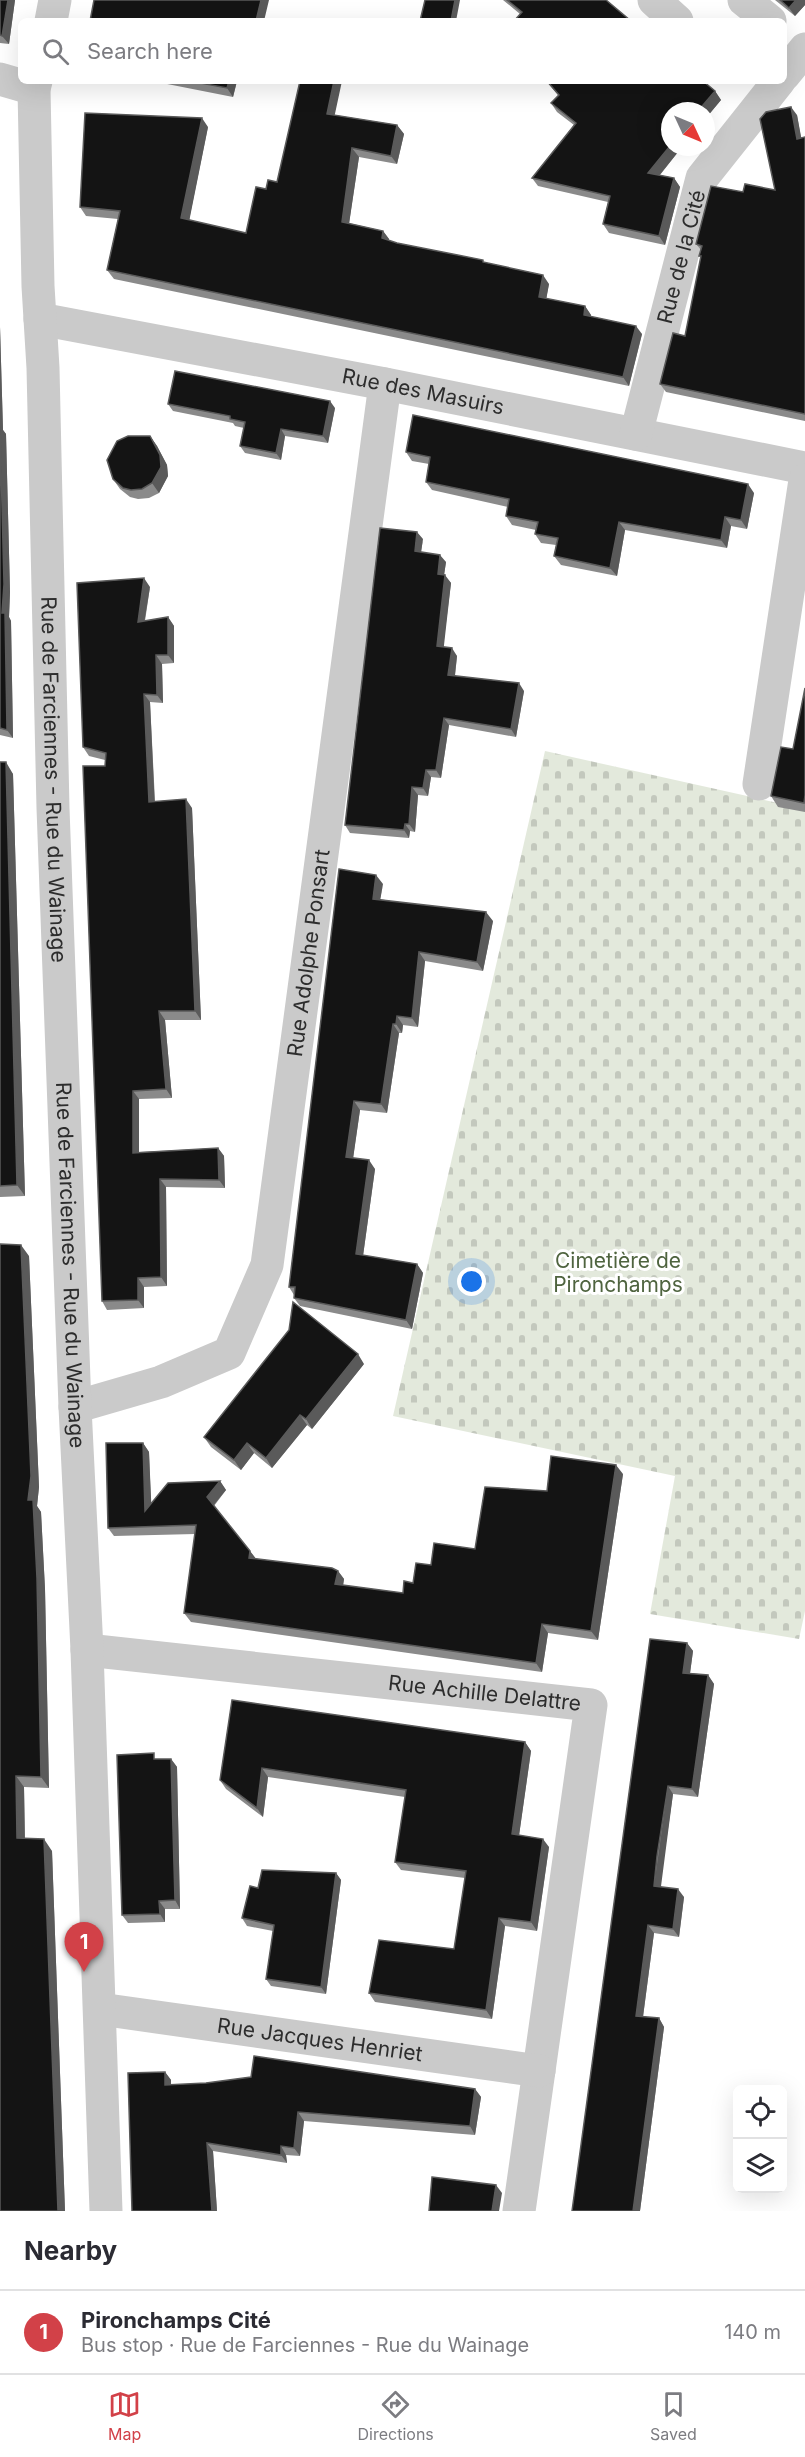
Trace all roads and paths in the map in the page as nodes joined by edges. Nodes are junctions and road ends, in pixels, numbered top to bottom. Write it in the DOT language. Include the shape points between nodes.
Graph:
graph roads {
  1 [pos="55,0"];
  2 [pos="654,0"];
  3 [pos="744,0"];
  4 [pos="52,18"];
  5 [pos="674,18"];
  6 [pos="766,18"];
  7 [pos="787,35"];
  8 [pos="805,49"];
  9 [pos="787,66"];
  10 [pos="0,79"];
  11 [pos="18,82"];
  12 [pos="768,84"];
  13 [pos="35,85"];
  14 [pos="40,319"];
  15 [pos="385,384"];
  16 [pos="636,434"];
  17 [pos="805,468"];
  18 [pos="805,480"];
  19 [pos="759,784"];
  20 [pos="75,1407"];
  21 [pos="87,1650"];
  22 [pos="100,2009"];
  23 [pos="539,2071"];
  24 [pos="106,2211"];
  25 [pos="519,2211"];
  1 -- 4 [label="street"];
  2 -- 5 [label="street"];
  3 -- 6 [label="street"];
  7 -- 8 [label="street, Rue de la Cité"];
  8 -- 9 [label="street, Rue de la Cité"];
  10 -- 11 [label="street"];
  12 -- 16 [label="street, Rue de la Cité" via="702,177"];
  13 -- 14 [label="street, Rue de Farciennes - Rue du Wainage"];
  14 -- 15 [label="street, Rue des Masuirs"];
  14 -- 20 [label="street, Rue de Farciennes - Rue du Wainage"];
  15 -- 16 [label="street, Rue des Masuirs"];
  15 -- 20 [label="street, Rue Adolphe Ponsart" via="267,1265 229,1353 161,1382"];
  16 -- 17 [label="street, Rue des Masuirs"];
  18 -- 19 [label="street"];
  20 -- 21 [label="street, Rue de Farciennes - Rue du Wainage"];
  21 -- 22 [label="street, Rue de Farciennes - Rue du Wainage"];
  21 -- 23 [label="street, Rue Achille Delattre" via="591,1705"];
  22 -- 23 [label="street, Rue Jacques Henriet"];
  22 -- 24 [label="street, Rue de Farciennes - Rue du Wainage"];
  23 -- 25 [label="street, Rue Achille Delattre"];
}
